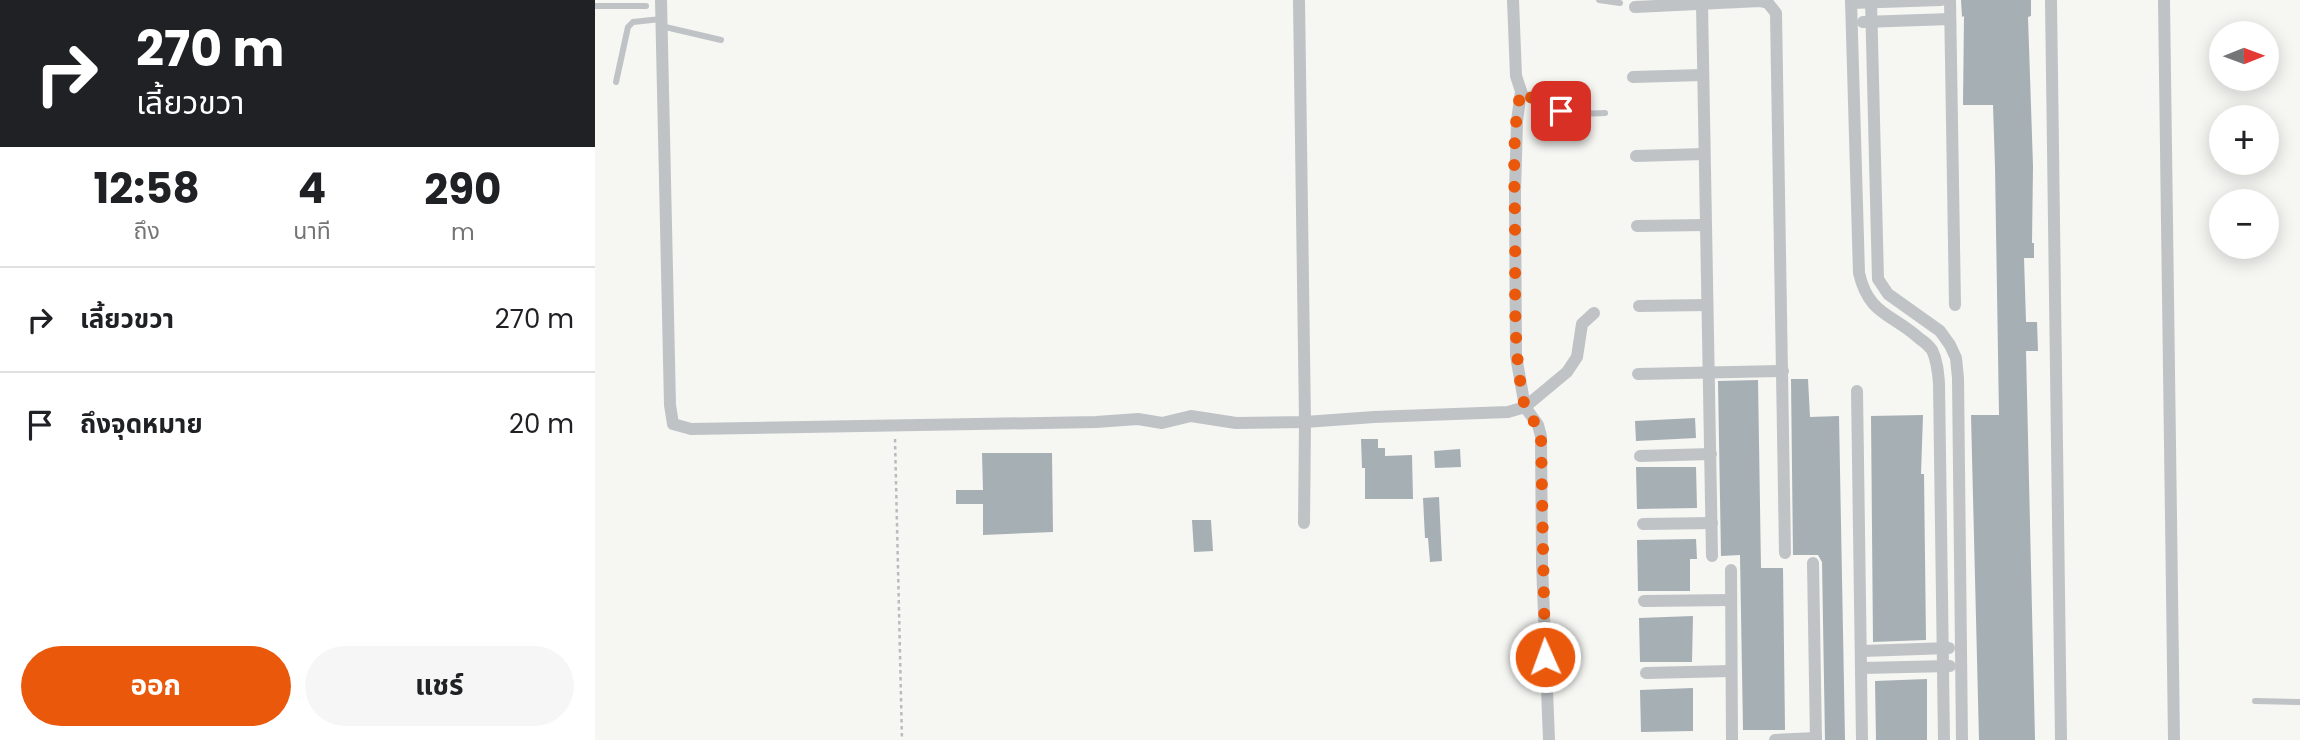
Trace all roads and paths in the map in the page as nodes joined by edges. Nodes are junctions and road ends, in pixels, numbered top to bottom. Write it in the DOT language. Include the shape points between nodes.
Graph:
graph roads {
  1 [pos="661,0"];
  2 [pos="1299,0"];
  3 [pos="1513,0"];
  4 [pos="1599,0"];
  5 [pos="1941,0"];
  6 [pos="1950,0"];
  7 [pos="2051,0"];
  8 [pos="2164,0"];
  9 [pos="1723,1"];
  10 [pos="1851,1"];
  11 [pos="1871,1"];
  12 [pos="1620,3"];
  13 [pos="1676,3"];
  14 [pos="1702,4"];
  15 [pos="595,6"];
  16 [pos="646,6"];
  17 [pos="1635,8"];
  18 [pos="1951,19"];
  19 [pos="1871,22"];
  20 [pos="661,23"];
  21 [pos="1851,23"];
  22 [pos="721,40"];
  23 [pos="1702,75"];
  24 [pos="1633,77"];
  25 [pos="616,82"];
  26 [pos="1521,91"];
  27 [pos="1605,113"];
  28 [pos="1704,154"];
  29 [pos="1636,156"];
  30 [pos="1706,225"];
  31 [pos="1637,226"];
  32 [pos="1707,305"];
  33 [pos="1955,305"];
  34 [pos="1639,306"];
  35 [pos="1594,313"];
  36 [pos="1921,319"];
  37 [pos="1913,332"];
  38 [pos="1783,371"];
  39 [pos="1709,373"];
  40 [pos="1638,374"];
  41 [pos="1857,391"];
  42 [pos="1525,407"];
  43 [pos="1305,422"];
  44 [pos="895,425"];
  45 [pos="1711,454"];
  46 [pos="1640,456"];
  47 [pos="1304,523"];
  48 [pos="1713,523"];
  49 [pos="1643,524"];
  50 [pos="1785,553"];
  51 [pos="1712,556"];
  52 [pos="1813,563"];
  53 [pos="1731,570"];
  54 [pos="1731,600"];
  55 [pos="1644,601"];
  56 [pos="1961,648"];
  57 [pos="1942,649"];
  58 [pos="1862,652"];
  59 [pos="1961,665"];
  60 [pos="1943,666"];
  61 [pos="1862,668"];
  62 [pos="1731,671"];
  63 [pos="1646,673"];
  64 [pos="2255,701"];
  65 [pos="2300,702"];
  66 [pos="1816,739"];
  67 [pos="902,740"];
  68 [pos="1549,740"];
  69 [pos="1732,740"];
  70 [pos="1775,740"];
  71 [pos="1862,740"];
  72 [pos="1944,740"];
  73 [pos="1962,740"];
  74 [pos="2061,740"];
  75 [pos="2174,740"];
  1 -- 20 [label="street"];
  2 -- 43 [label="street"];
  3 -- 26 [label="street" via="1516,76"];
  4 -- 12 [label="lane"];
  5 -- 11 [label="street"];
  6 -- 18 [label="street"];
  7 -- 74 [label="street"];
  8 -- 75 [label="street"];
  9 -- 14 [label="street"];
  9 -- 38 [label="street" via="1760,1 1776,13"];
  10 -- 11 [label="street"];
  10 -- 21 [label="street"];
  11 -- 19 [label="street"];
  13 -- 14 [label="street"];
  13 -- 17 [label="street"];
  14 -- 23 [label="street"];
  15 -- 16 [label="lane"];
  18 -- 19 [label="street"];
  18 -- 33 [label="street"];
  19 -- 21 [label="street"];
  19 -- 36 [label="street" via="1878,279 1888,294"];
  20 -- 22 [label="lane"];
  20 -- 25 [label="lane" via="633,22 628,27"];
  20 -- 44 [label="street" via="673,424 691,429"];
  21 -- 37 [label="street" via="1862,288 1870,303"];
  23 -- 24 [label="street"];
  23 -- 28 [label="street"];
  26 -- 27 [label="lane" via="1561,111"];
  26 -- 42 [label="street" via="1515,180 1516,356"];
  28 -- 29 [label="street"];
  28 -- 30 [label="street"];
  30 -- 31 [label="street"];
  30 -- 32 [label="street"];
  32 -- 34 [label="street"];
  32 -- 39 [label="street"];
  35 -- 42 [label="street" via="1582,324 1573,364"];
  36 -- 37 [label="street"];
  36 -- 56 [label="street" via="1940,331 1957,368"];
  37 -- 57 [label="street" via="1931,348 1939,383"];
  38 -- 39 [label="street"];
  38 -- 50 [label="street"];
  39 -- 40 [label="street"];
  39 -- 45 [label="street"];
  41 -- 58 [label="street"];
  42 -- 43 [label="street" via="1508,412"];
  42 -- 68 [label="street" via="1541,436"];
  43 -- 44 [label="street" via="1236,423 1191,416 1162,423 1138,419"];
  43 -- 47 [label="street"];
  44 -- 67 [label="path"];
  45 -- 46 [label="street"];
  45 -- 48 [label="street"];
  48 -- 49 [label="street"];
  48 -- 51 [label="street"];
  52 -- 66 [label="street"];
  53 -- 54 [label="street"];
  54 -- 55 [label="street"];
  54 -- 62 [label="street"];
  56 -- 57 [label="street"];
  56 -- 59 [label="street"];
  57 -- 58 [label="street"];
  57 -- 60 [label="street"];
  58 -- 61 [label="street"];
  59 -- 60 [label="street"];
  59 -- 73 [label="street"];
  60 -- 61 [label="street"];
  60 -- 72 [label="street"];
  61 -- 71 [label="street"];
  62 -- 63 [label="street"];
  62 -- 69 [label="street"];
  64 -- 65 [label="lane"];
  66 -- 70 [label="street"];
}
